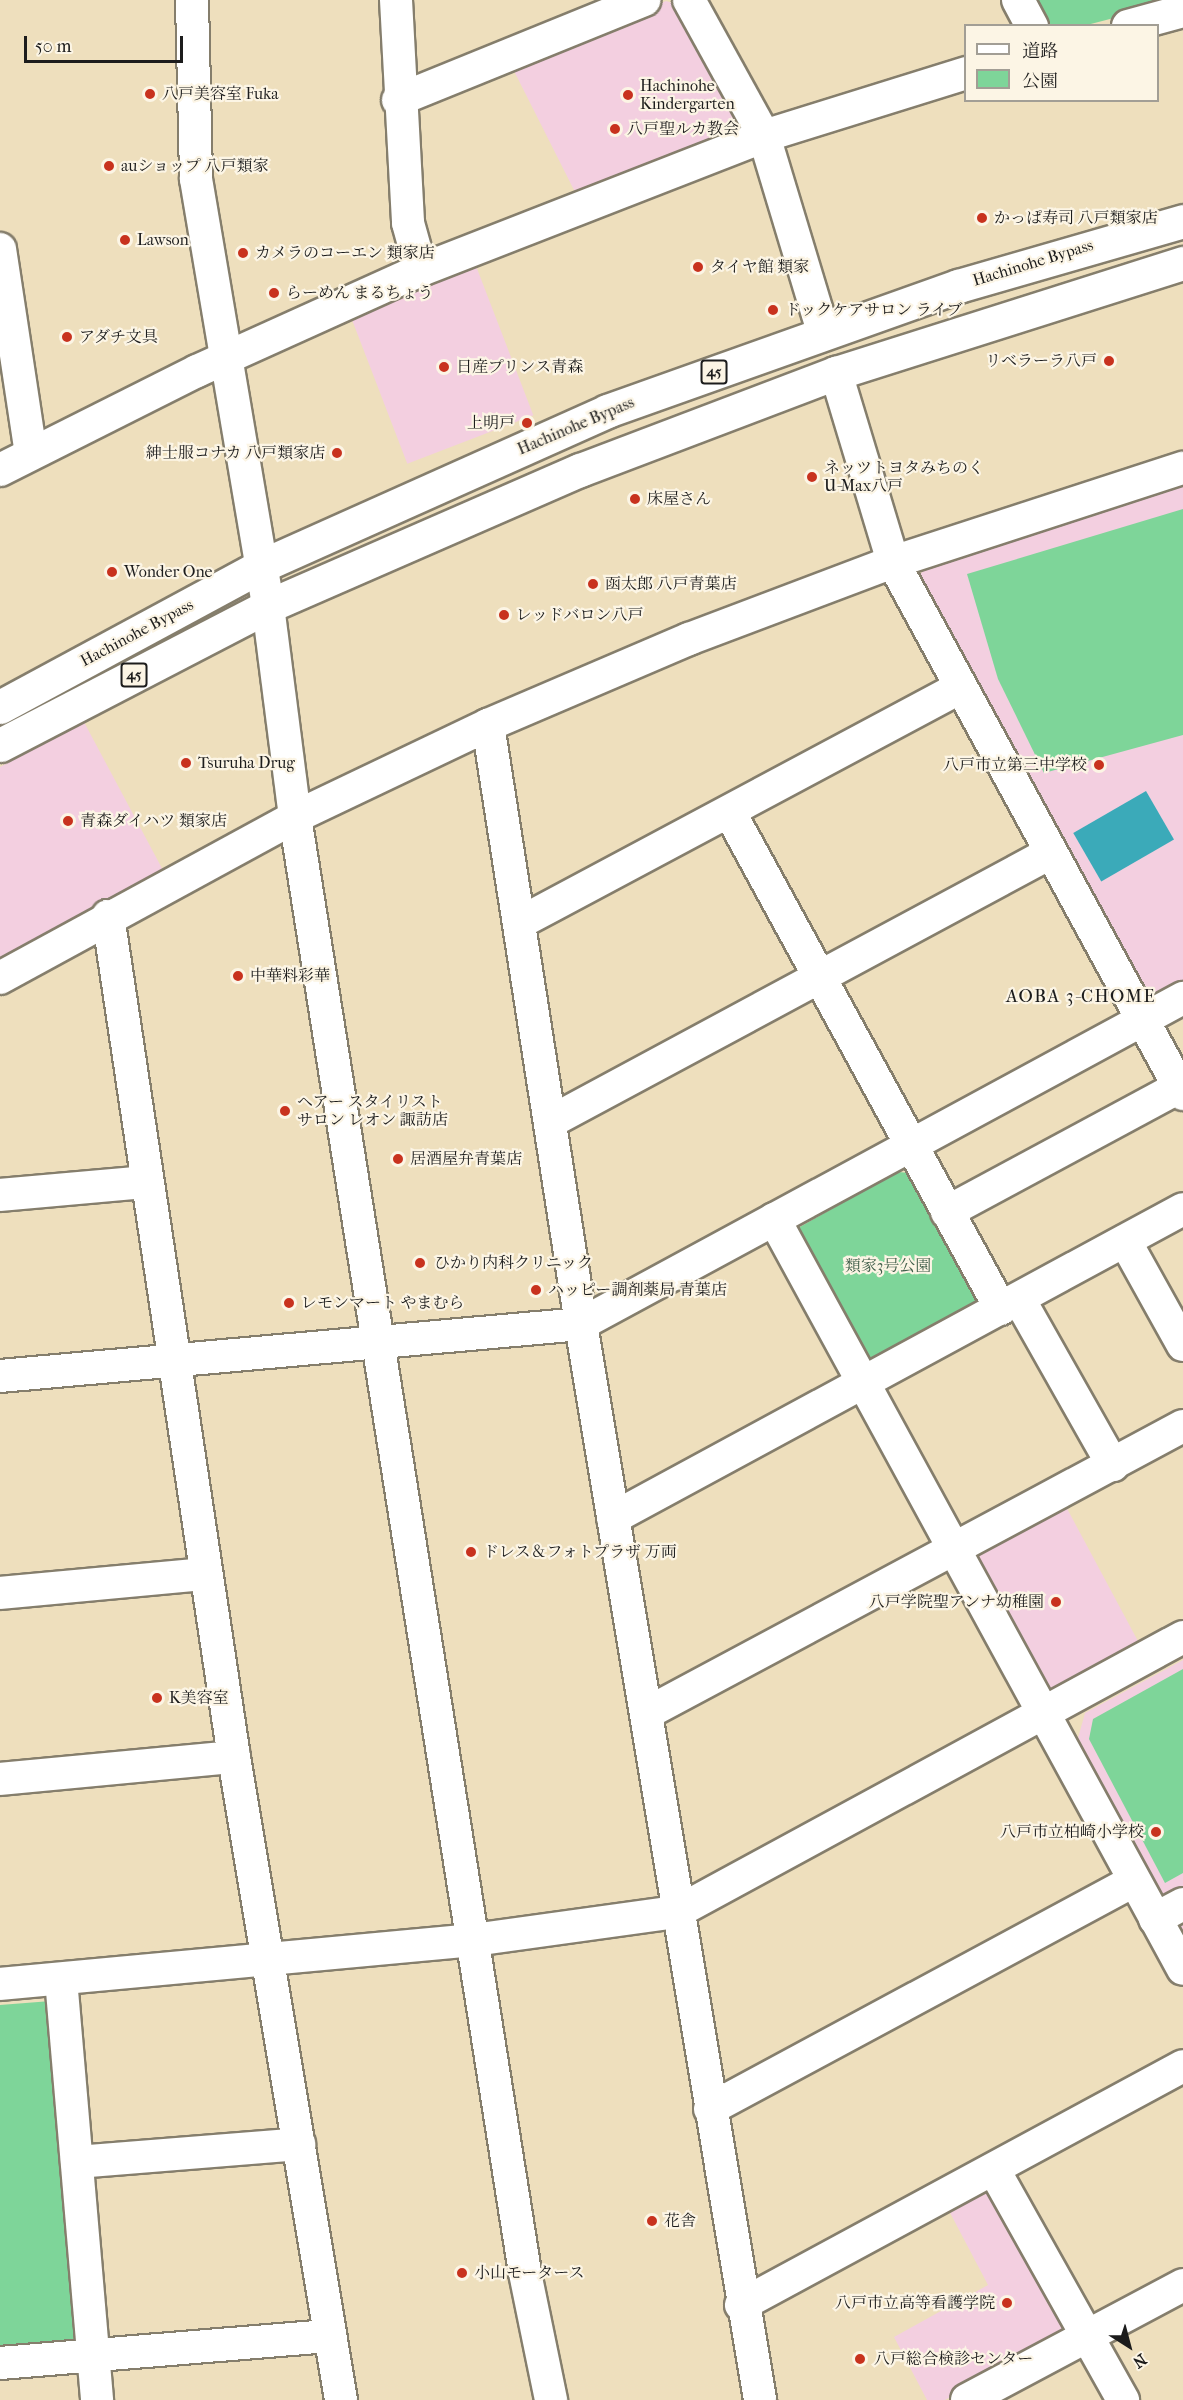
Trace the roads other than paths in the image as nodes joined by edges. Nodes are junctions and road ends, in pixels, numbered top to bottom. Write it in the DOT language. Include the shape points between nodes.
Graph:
graph roads {
  1 [pos="192,0"];
  2 [pos="396,0"];
  3 [pos="644,0"];
  4 [pos="688,0"];
  5 [pos="1018,0"];
  6 [pos="1183,11"];
  7 [pos="1031,24"];
  8 [pos="1135,24"];
  9 [pos="964,74"];
  10 [pos="398,100"];
  11 [pos="764,136"];
  12 [pos="1183,221"];
  13 [pos="0,249"];
  14 [pos="1183,263"];
  15 [pos="421,270"];
  16 [pos="3,309"];
  17 [pos="823,332"];
  18 [pos="223,359"];
  19 [pos="836,372"];
  20 [pos="31,453"];
  21 [pos="1183,468"];
  22 [pos="0,470"];
  23 [pos="893,562"];
  24 [pos="261,566"];
  25 [pos="268,606"];
  26 [pos="960,688"];
  27 [pos="0,707"];
  28 [pos="488,725"];
  29 [pos="0,745"];
  30 [pos="730,813"];
  31 [pos="295,817"];
  32 [pos="1050,853"];
  33 [pos="108,916"];
  34 [pos="521,922"];
  35 [pos="820,977"];
  36 [pos="0,978"];
  37 [pos="1183,998"];
  38 [pos="1142,1020"];
  39 [pos="1182,1089"];
  40 [pos="550,1122"];
  41 [pos="910,1146"];
  42 [pos="145,1182"];
  43 [pos="0,1195"];
  44 [pos="1183,1209"];
  45 [pos="947,1212"];
  46 [pos="774,1220"];
  47 [pos="1125,1241"];
  48 [pos="1010,1304"];
  49 [pos="581,1324"];
  50 [pos="379,1343"];
  51 [pos="1183,1345"];
  52 [pos="173,1360"];
  53 [pos="0,1376"];
  54 [pos="861,1383"];
  55 [pos="1183,1426"];
  56 [pos="1113,1465"];
  57 [pos="613,1518"];
  58 [pos="954,1547"];
  59 [pos="206,1574"];
  60 [pos="0,1593"];
  61 [pos="1183,1637"];
  62 [pos="647,1713"];
  63 [pos="1043,1713"];
  64 [pos="234,1757"];
  65 [pos="0,1779"];
  66 [pos="1134,1881"];
  67 [pos="1183,1904"];
  68 [pos="677,1912"];
  69 [pos="1155,1919"];
  70 [pos="474,1940"];
  71 [pos="269,1959"];
  72 [pos="1183,1969"];
  73 [pos="61,1978"];
  74 [pos="0,1984"];
  75 [pos="1183,2066"];
  76 [pos="710,2109"];
  77 [pos="299,2144"];
  78 [pos="77,2162"];
  79 [pos="994,2170"];
  80 [pos="1183,2284"];
  81 [pos="741,2305"];
  82 [pos="329,2336"];
  83 [pos="1086,2338"];
  84 [pos="93,2354"];
  85 [pos="0,2363"];
  86 [pos="97,2400"];
  87 [pos="341,2400"];
  88 [pos="551,2400"];
  89 [pos="760,2400"];
  90 [pos="968,2400"];
  91 [pos="1123,2400"];
  1 -- 18 [label="street" via="196,179"];
  2 -- 10 [label="street"];
  3 -- 10 [label="street"];
  4 -- 11 [label="street"];
  5 -- 7 [label="street"];
  6 -- 8 [label="street"];
  9 -- 11 [label="street"];
  10 -- 15 [label="street" via="408,223"];
  11 -- 15 [label="street"];
  11 -- 17 [label="street"];
  12 -- 17 [label="highway, Hachinohe Bypass / 45" via="958,286"];
  13 -- 16 [label="street"];
  14 -- 19 [label="highway, 45"];
  15 -- 18 [label="street"];
  16 -- 20 [label="street"];
  17 -- 24 [label="highway, Hachinohe Bypass / 45" via="606,411"];
  18 -- 20 [label="street"];
  18 -- 24 [label="street"];
  19 -- 23 [label="street"];
  19 -- 25 [label="highway, 45" via="580,470"];
  20 -- 22 [label="street"];
  21 -- 23 [label="street"];
  23 -- 26 [label="street"];
  23 -- 28 [label="street" via="689,639"];
  24 -- 25 [label="street"];
  24 -- 27 [label="highway, Hachinohe Bypass / 45"];
  25 -- 29 [label="highway, 45"];
  25 -- 31 [label="street"];
  26 -- 30 [label="street"];
  26 -- 32 [label="street"];
  28 -- 31 [label="street"];
  28 -- 34 [label="street"];
  30 -- 34 [label="street"];
  30 -- 35 [label="street"];
  31 -- 33 [label="street"];
  31 -- 50 [label="street"];
  32 -- 35 [label="street"];
  32 -- 38 [label="street"];
  33 -- 36 [label="street"];
  33 -- 42 [label="street"];
  34 -- 40 [label="street"];
  35 -- 40 [label="street"];
  35 -- 41 [label="street"];
  37 -- 38 [label="street"];
  38 -- 39 [label="street"];
  38 -- 41 [label="street"];
  39 -- 45 [label="street"];
  40 -- 49 [label="street"];
  41 -- 45 [label="street"];
  41 -- 46 [label="street"];
  42 -- 43 [label="street"];
  42 -- 52 [label="street"];
  44 -- 47 [label="street"];
  45 -- 48 [label="street"];
  46 -- 49 [label="street"];
  46 -- 54 [label="street"];
  47 -- 48 [label="street"];
  47 -- 51 [label="street"];
  48 -- 54 [label="street"];
  48 -- 56 [label="street"];
  49 -- 50 [label="street"];
  49 -- 57 [label="street"];
  50 -- 52 [label="street"];
  50 -- 70 [label="street"];
  52 -- 53 [label="street"];
  52 -- 59 [label="street"];
  54 -- 57 [label="street"];
  54 -- 58 [label="street"];
  55 -- 56 [label="street"];
  56 -- 58 [label="street"];
  57 -- 62 [label="street"];
  58 -- 62 [label="street"];
  58 -- 63 [label="street"];
  59 -- 60 [label="street"];
  59 -- 64 [label="street"];
  61 -- 63 [label="street"];
  62 -- 68 [label="street"];
  63 -- 66 [label="street"];
  63 -- 68 [label="street"];
  64 -- 65 [label="street"];
  64 -- 71 [label="street"];
  66 -- 69 [label="street"];
  66 -- 76 [label="street"];
  67 -- 69 [label="street"];
  68 -- 70 [label="street"];
  68 -- 76 [label="street"];
  69 -- 72 [label="street"];
  70 -- 71 [label="street"];
  70 -- 88 [label="street" via="525,2273"];
  71 -- 73 [label="street"];
  71 -- 77 [label="street"];
  73 -- 74 [label="street"];
  73 -- 78 [label="street"];
  75 -- 79 [label="street"];
  76 -- 81 [label="street"];
  77 -- 78 [label="street"];
  77 -- 82 [label="street"];
  78 -- 84 [label="street"];
  79 -- 81 [label="street"];
  79 -- 83 [label="street"];
  80 -- 83 [label="street"];
  81 -- 89 [label="street"];
  82 -- 84 [label="street"];
  82 -- 87 [label="street"];
  83 -- 90 [label="street"];
  83 -- 91 [label="street"];
  84 -- 85 [label="street"];
  84 -- 86 [label="street"];
}
